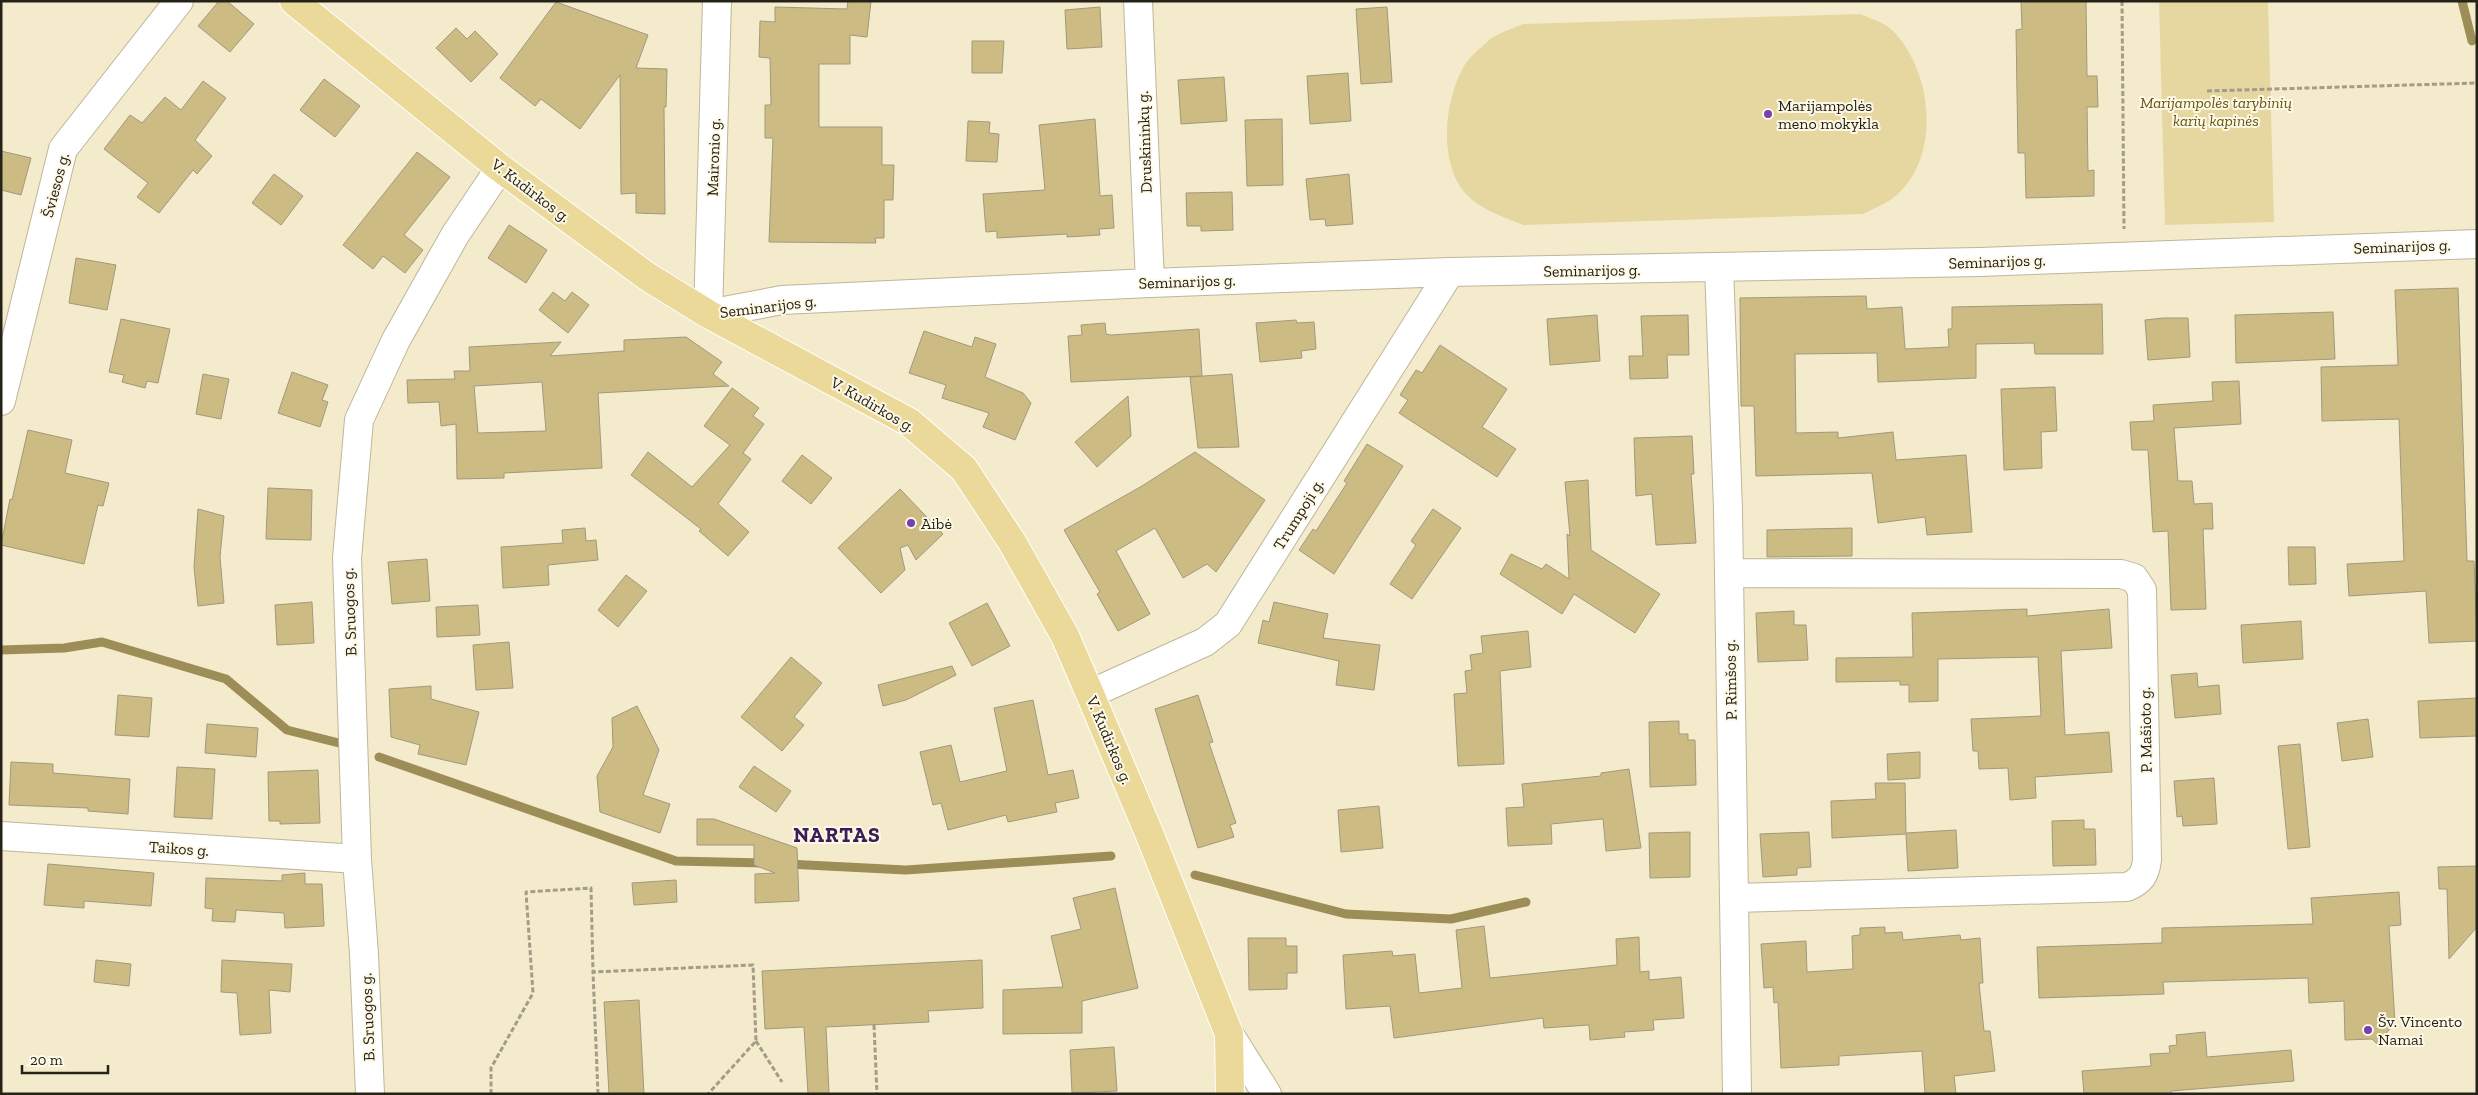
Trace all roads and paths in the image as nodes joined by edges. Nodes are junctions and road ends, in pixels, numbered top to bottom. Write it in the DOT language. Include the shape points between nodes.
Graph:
graph roads {
  1 [pos="179,1"];
  2 [pos="294,1"];
  3 [pos="717,1"];
  4 [pos="1138,1"];
  5 [pos="2122,1"];
  6 [pos="2477,83"];
  7 [pos="2207,91"];
  8 [pos="500,168"];
  9 [pos="2477,244"];
  10 [pos="2124,257"];
  11 [pos="1719,267"];
  12 [pos="1450,272"];
  13 [pos="1150,283"];
  14 [pos="708,314"];
  15 [pos="1,402"];
  16 [pos="1729,573"];
  17 [pos="1090,694"];
  18 [pos="1,836"];
  19 [pos="357,859"];
  20 [pos="1734,898"];
  21 [pos="594,972"];
  22 [pos="874,1025"];
  23 [pos="1229,1034"];
  24 [pos="756,1041"];
  25 [pos="782,1082"];
  26 [pos="370,1094"];
  27 [pos="491,1094"];
  28 [pos="598,1094"];
  29 [pos="708,1094"];
  30 [pos="877,1094"];
  31 [pos="1230,1094"];
  32 [pos="1267,1094"];
  33 [pos="1737,1094"];
  1 -- 15 [label="street, Šviesos g." via="63,149"];
  2 -- 8 [label="main road, V. Kudirkos g."];
  3 -- 14 [label="street, Maironio g."];
  4 -- 13 [label="street, Druskininkų g."];
  5 -- 10 [label="path"];
  6 -- 7 [label="path"];
  8 -- 14 [label="main road, V. Kudirkos g." via="648,277"];
  8 -- 19 [label="street, B. Sruogos g." via="455,235 400,332 359,420 347,558"];
  9 -- 10 [label="street, Seminarijos g."];
  10 -- 11 [label="street, Seminarijos g."];
  11 -- 12 [label="street, Seminarijos g."];
  11 -- 16 [label="street, P. Rimšos g."];
  12 -- 13 [label="street, Seminarijos g."];
  12 -- 17 [label="street, Trumpoji g." via="1228,624 1205,642"];
  13 -- 14 [label="street, Seminarijos g." via="782,300"];
  14 -- 17 [label="main road, V. Kudirkos g." via="909,422 964,469 1012,542 1065,636"];
  16 -- 20 [label="street, P. Rimšos g."];
  16 -- 20 [label="street, P. Mašioto g." via="2121,574 2134,578 2142,590 2147,860 2145,873 2138,882 2127,887"];
  17 -- 23 [label="main road, V. Kudirkos g."];
  18 -- 19 [label="street, Taikos g."];
  19 -- 26 [label="street, B. Sruogos g."];
  20 -- 33 [label="street, P. Rimšos g."];
  21 -- 24 [label="path" via="753,965"];
  21 -- 27 [label="path" via="591,888 526,892 533,993 491,1068"];
  21 -- 28 [label="path"];
  22 -- 30 [label="path"];
  23 -- 31 [label="main road, V. Kudirkos g."];
  23 -- 32 [label="street"];
  24 -- 25 [label="path"];
  24 -- 29 [label="path"];
}
